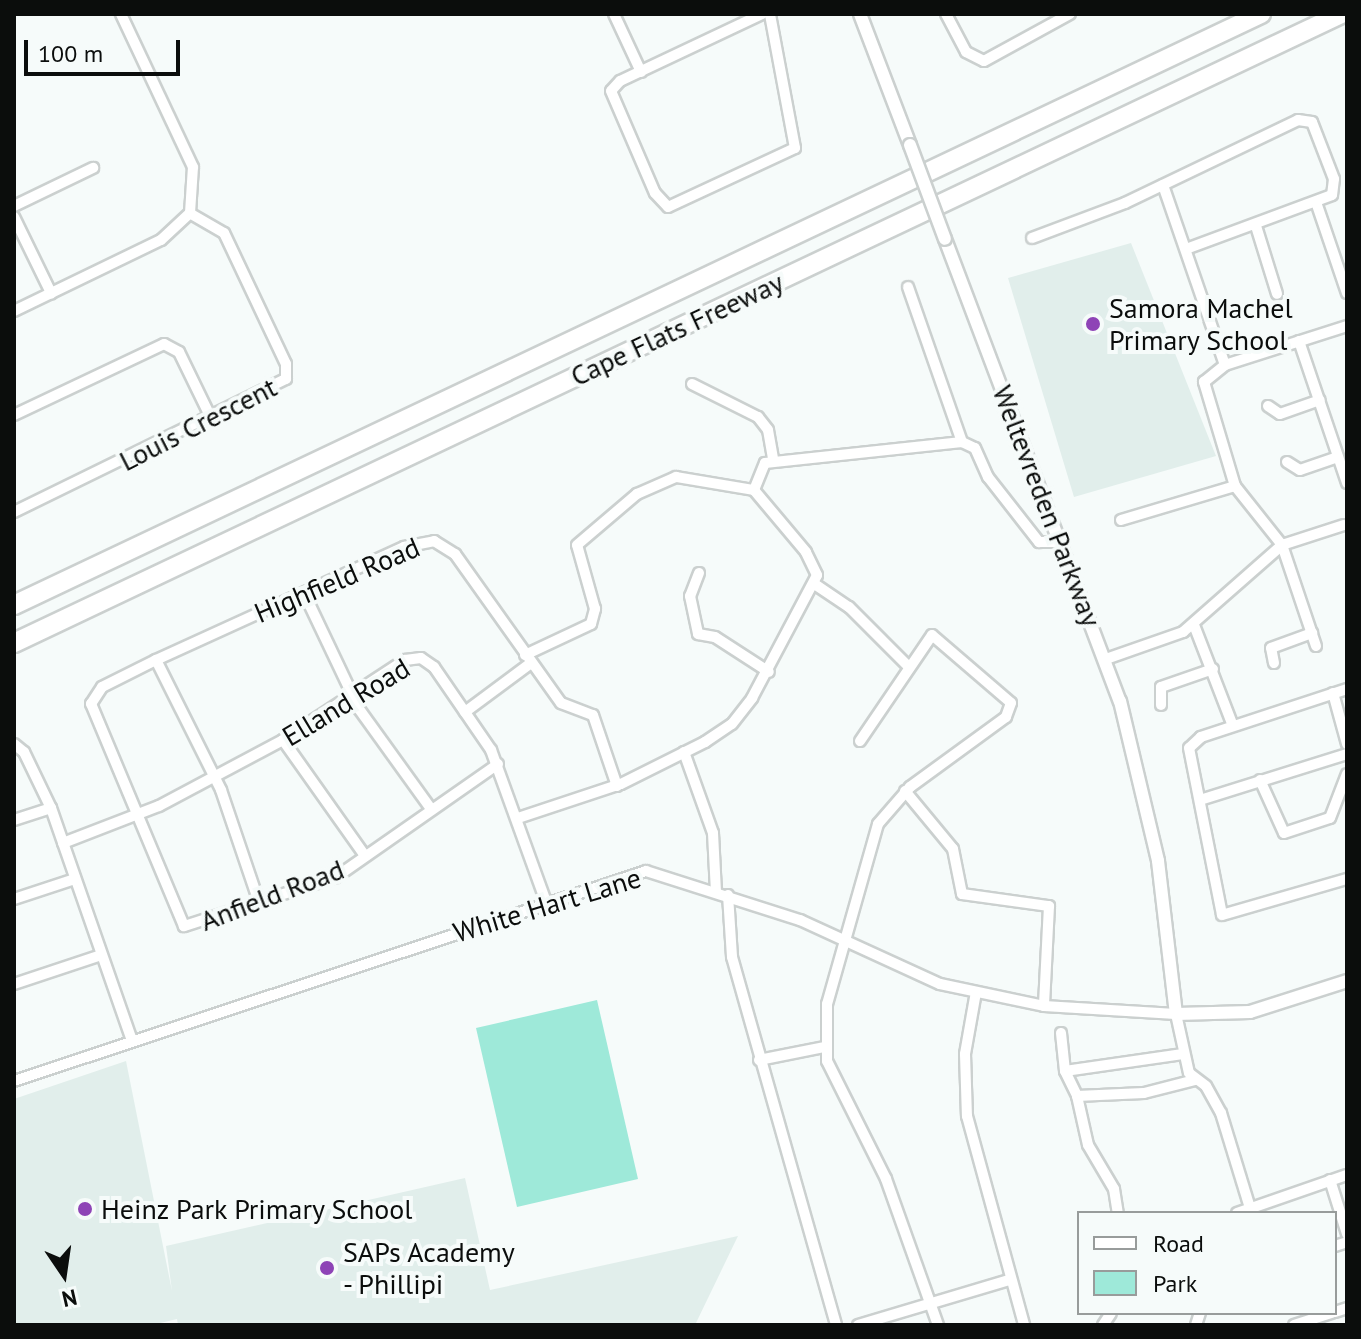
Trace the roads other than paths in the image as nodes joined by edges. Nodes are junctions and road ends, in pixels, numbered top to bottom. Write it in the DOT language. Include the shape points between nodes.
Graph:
graph roads {
  1 [pos="121,14"];
  2 [pos="614,14"];
  3 [pos="762,14"];
  4 [pos="770,14"];
  5 [pos="860,14"];
  6 [pos="946,14"];
  7 [pos="1070,14"];
  8 [pos="1261,14"];
  9 [pos="1341,14"];
  10 [pos="1052,18"];
  11 [pos="641,72"];
  12 [pos="93,168"];
  13 [pos="1163,185"];
  14 [pos="1317,205"];
  15 [pos="14,206"];
  16 [pos="190,213"];
  17 [pos="14,217"];
  18 [pos="1256,226"];
  19 [pos="1032,238"];
  20 [pos="1186,249"];
  21 [pos="908,287"];
  22 [pos="51,293"];
  23 [pos="1347,293"];
  24 [pos="1277,294"];
  25 [pos="14,311"];
  26 [pos="1347,326"];
  27 [pos="1299,341"];
  28 [pos="1225,365"];
  29 [pos="692,384"];
  30 [pos="1320,400"];
  31 [pos="1268,406"];
  32 [pos="14,415"];
  33 [pos="212,420"];
  34 [pos="962,442"];
  35 [pos="1338,457"];
  36 [pos="773,459"];
  37 [pos="1287,462"];
  38 [pos="1347,483"];
  39 [pos="1235,486"];
  40 [pos="754,490"];
  41 [pos="14,512"];
  42 [pos="1121,520"];
  43 [pos="1346,527"];
  44 [pos="1060,542"];
  45 [pos="1282,545"];
  46 [pos="699,573"];
  47 [pos="816,585"];
  48 [pos="304,593"];
  49 [pos="14,605"];
  50 [pos="1194,625"];
  51 [pos="1312,633"];
  52 [pos="14,643"];
  53 [pos="1316,646"];
  54 [pos="528,659"];
  55 [pos="1106,659"];
  56 [pos="156,660"];
  57 [pos="1274,663"];
  58 [pos="908,666"];
  59 [pos="1213,669"];
  60 [pos="769,672"];
  61 [pos="1347,689"];
  62 [pos="1333,693"];
  63 [pos="352,696"];
  64 [pos="1161,705"];
  65 [pos="465,712"];
  66 [pos="1233,726"];
  67 [pos="283,740"];
  68 [pos="860,741"];
  69 [pos="14,744"];
  70 [pos="1347,744"];
  71 [pos="684,752"];
  72 [pos="1347,754"];
  73 [pos="498,764"];
  74 [pos="1347,774"];
  75 [pos="214,776"];
  76 [pos="1260,780"];
  77 [pos="613,787"];
  78 [pos="905,791"];
  79 [pos="1200,800"];
  80 [pos="51,808"];
  81 [pos="431,809"];
  82 [pos="139,815"];
  83 [pos="518,818"];
  84 [pos="14,820"];
  85 [pos="63,843"];
  86 [pos="365,856"];
  87 [pos="75,879"];
  88 [pos="1347,879"];
  89 [pos="722,894"];
  90 [pos="14,899"];
  91 [pos="259,902"];
  92 [pos="546,902"];
  93 [pos="841,939"];
  94 [pos="101,955"];
  95 [pos="1347,981"];
  96 [pos="14,984"];
  97 [pos="976,992"];
  98 [pos="1044,1006"];
  99 [pos="1176,1014"];
  100 [pos="1061,1033"];
  101 [pos="132,1041"];
  102 [pos="824,1047"];
  103 [pos="1183,1054"];
  104 [pos="759,1060"];
  105 [pos="1065,1071"];
  106 [pos="1195,1080"];
  107 [pos="14,1081"];
  108 [pos="1077,1096"];
  109 [pos="1347,1175"];
  110 [pos="1330,1180"];
  111 [pos="1256,1209"];
  112 [pos="1118,1211"];
  113 [pos="1347,1234"];
  114 [pos="1009,1280"];
  115 [pos="933,1303"];
  116 [pos="1321,1315"];
  117 [pos="1296,1321"];
  118 [pos="836,1325"];
  119 [pos="858,1325"];
  120 [pos="938,1325"];
  121 [pos="1024,1325"];
  1 -- 16 [label="street" via="193,167"];
  2 -- 11 [label="street"];
  3 -- 11 [label="street"];
  4 -- 11 [label="street" via="795,148 668,207 611,102 614,86"];
  5 -- 44 [label="street, Weltevreden Parkway, bridge"];
  6 -- 10 [label="street" via="977,60"];
  7 -- 10 [label="street"];
  8 -- 49 [label="highway, Cape Flats Freeway"];
  9 -- 52 [label="highway, Cape Flats Freeway"];
  12 -- 15 [label="street"];
  13 -- 14 [label="street" via="1309,120 1334,179 1332,195"];
  13 -- 19 [label="street"];
  13 -- 20 [label="street"];
  14 -- 18 [label="street"];
  14 -- 23 [label="street"];
  16 -- 22 [label="street" via="161,240"];
  16 -- 33 [label="street, Louis Crescent" via="224,233 288,372 277,389"];
  17 -- 22 [label="street"];
  18 -- 20 [label="street"];
  18 -- 24 [label="street"];
  20 -- 28 [label="street"];
  21 -- 34 [label="street"];
  22 -- 25 [label="street"];
  26 -- 27 [label="street"];
  27 -- 28 [label="street"];
  27 -- 30 [label="street"];
  28 -- 39 [label="street" via="1204,382"];
  29 -- 36 [label="street" via="758,417 768,430"];
  30 -- 31 [label="street" via="1276,414"];
  30 -- 35 [label="street"];
  32 -- 33 [label="street" via="164,344 179,352"];
  33 -- 41 [label="street, Louis Crescent"];
  34 -- 36 [label="street"];
  34 -- 44 [label="street" via="975,448 988,477 1039,542"];
  35 -- 37 [label="street" via="1300,470"];
  35 -- 38 [label="street"];
  36 -- 40 [label="street" via="756,473"];
  39 -- 42 [label="street"];
  39 -- 45 [label="street"];
  40 -- 47 [label="street" via="806,552"];
  40 -- 54 [label="street" via="676,477 630,499 577,545 595,609 591,624"];
  43 -- 45 [label="street"];
  44 -- 55 [label="street, Weltevreden Parkway"];
  45 -- 50 [label="street"];
  45 -- 51 [label="street"];
  46 -- 60 [label="street" via="690,596 698,634 715,637"];
  47 -- 58 [label="street" via="849,607"];
  47 -- 60 [label="street"];
  48 -- 54 [label="street, Highfield Road" via="416,542 434,541 455,554"];
  48 -- 56 [label="street, Highfield Road"];
  48 -- 63 [label="street"];
  50 -- 55 [label="street"];
  50 -- 59 [label="street"];
  51 -- 53 [label="street"];
  51 -- 57 [label="street" via="1271,648"];
  54 -- 65 [label="street"];
  54 -- 77 [label="street, Highfield Road" via="561,703 593,715"];
  55 -- 99 [label="street, Weltevreden Parkway" via="1158,861"];
  56 -- 75 [label="street"];
  56 -- 82 [label="street, Highfield Road" via="102,687 91,704"];
  58 -- 68 [label="street"];
  58 -- 78 [label="street" via="924,640 937,636 990,679 1012,707 997,724"];
  59 -- 64 [label="street" via="1161,687"];
  59 -- 66 [label="street"];
  60 -- 71 [label="street" via="732,724"];
  61 -- 62 [label="street"];
  62 -- 66 [label="street"];
  62 -- 70 [label="street"];
  63 -- 65 [label="street, Elland Road" via="405,660 421,658"];
  63 -- 67 [label="street, Elland Road"];
  63 -- 81 [label="street"];
  65 -- 73 [label="street, Elland Road"];
  66 -- 79 [label="street" via="1191,743"];
  67 -- 75 [label="street, Elland Road"];
  67 -- 86 [label="street"];
  69 -- 80 [label="street" via="24,752"];
  71 -- 77 [label="street"];
  71 -- 89 [label="street" via="713,833"];
  72 -- 76 [label="street"];
  73 -- 81 [label="street, Anfield Road"];
  73 -- 83 [label="street, Elland Road"];
  74 -- 76 [label="street" via="1330,818 1284,833"];
  75 -- 82 [label="street, Elland Road"];
  75 -- 91 [label="street"];
  76 -- 79 [label="street"];
  77 -- 83 [label="street"];
  78 -- 93 [label="street" via="874,832"];
  78 -- 98 [label="street" via="953,849 962,894 1049,906"];
  79 -- 88 [label="street" via="1222,915"];
  80 -- 84 [label="street"];
  80 -- 85 [label="street"];
  81 -- 86 [label="street, Anfield Road"];
  82 -- 85 [label="street, Elland Road"];
  82 -- 91 [label="street, Anfield Road" via="178,923 197,925"];
  83 -- 92 [label="street, Elland Road"];
  85 -- 87 [label="street"];
  86 -- 91 [label="street, Anfield Road" via="336,877"];
  87 -- 90 [label="street"];
  87 -- 94 [label="street"];
  89 -- 92 [label="street, White Hart Lane" via="646,871"];
  89 -- 93 [label="street, White Hart Lane"];
  89 -- 104 [label="street" via="727,935"];
  92 -- 101 [label="street, White Hart Lane"];
  93 -- 97 [label="street, White Hart Lane" via="940,984"];
  93 -- 102 [label="street"];
  94 -- 96 [label="street"];
  94 -- 101 [label="street"];
  95 -- 99 [label="street" via="1250,1012"];
  97 -- 98 [label="street, White Hart Lane"];
  97 -- 114 [label="street" via="965,1054 967,1116"];
  98 -- 99 [label="street, White Hart Lane"];
  99 -- 103 [label="street"];
  100 -- 105 [label="street"];
  101 -- 107 [label="street, White Hart Lane"];
  102 -- 104 [label="street"];
  102 -- 115 [label="street" via="886,1179"];
  103 -- 105 [label="street"];
  103 -- 106 [label="street"];
  104 -- 118 [label="street"];
  105 -- 108 [label="street"];
  106 -- 108 [label="street" via="1144,1093"];
  106 -- 111 [label="street" via="1221,1113"];
  108 -- 112 [label="street" via="1088,1145 1114,1189"];
  109 -- 110 [label="street"];
  110 -- 111 [label="street"];
  110 -- 113 [label="street"];
  114 -- 115 [label="street"];
  114 -- 121 [label="street"];
  115 -- 119 [label="street"];
  115 -- 120 [label="street"];
  116 -- 117 [label="street"];
}
